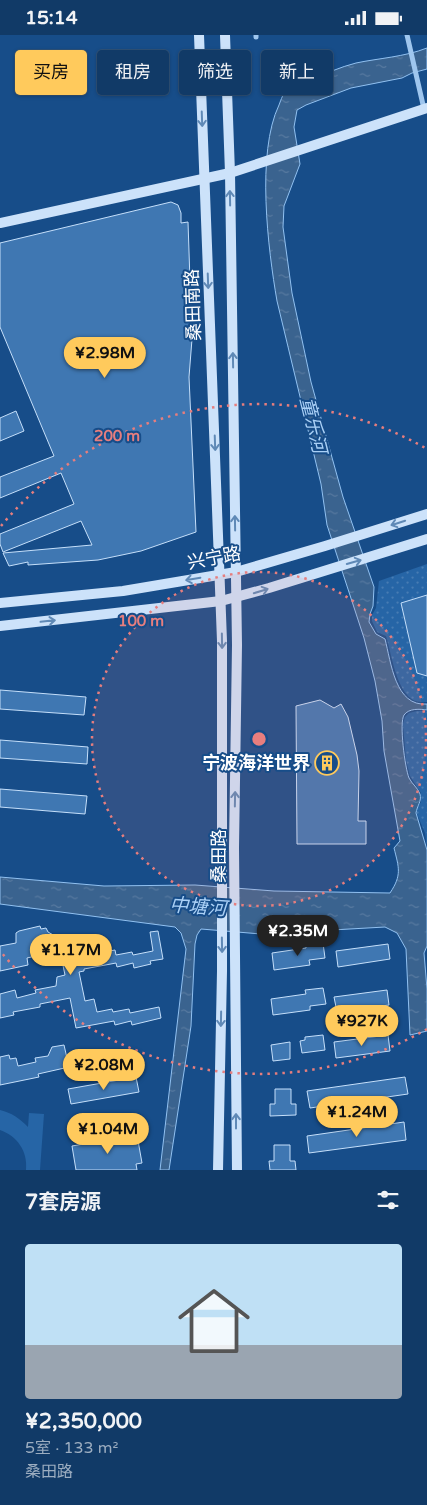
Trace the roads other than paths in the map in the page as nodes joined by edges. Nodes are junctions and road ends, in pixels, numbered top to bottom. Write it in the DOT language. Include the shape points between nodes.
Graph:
graph roads {
  1 [pos="199,35"];
  2 [pos="225,35"];
  3 [pos="407,37"];
  4 [pos="426,109"];
  5 [pos="230,173"];
  6 [pos="204,179"];
  7 [pos="0,223"];
  8 [pos="427,513"];
  9 [pos="427,539"];
  10 [pos="236,572"];
  11 [pos="220,574"];
  12 [pos="237,598"];
  13 [pos="221,601"];
  14 [pos="0,603"];
  15 [pos="0,626"];
  16 [pos="218,1170"];
  17 [pos="236,1170"];
  1 -- 6 [label="main road, 桑田南路, one-way"];
  2 -- 5 [label="main road"];
  3 -- 4 [label="street"];
  4 -- 5 [label="main road"];
  5 -- 6 [label="main road"];
  10 -- 5 [label="main road, one-way"];
  6 -- 7 [label="main road"];
  6 -- 11 [label="main road, 桑田南路, one-way"];
  8 -- 10 [label="main road, 兴宁路, one-way"];
  12 -- 9 [label="main road, one-way"];
  10 -- 11 [label="main road, 兴宁路"];
  10 -- 12 [label="main road, 桑田路"];
  11 -- 13 [label="main road, 桑田路"];
  11 -- 14 [label="main road, 兴宁路, one-way" via="123,591"];
  12 -- 13 [label="main road"];
  17 -- 12 [label="main road, 桑田路, one-way" via="234,847"];
  15 -- 13 [label="main road, one-way"];
  13 -- 16 [label="main road, 桑田路, one-way" via="222,971"];
}
